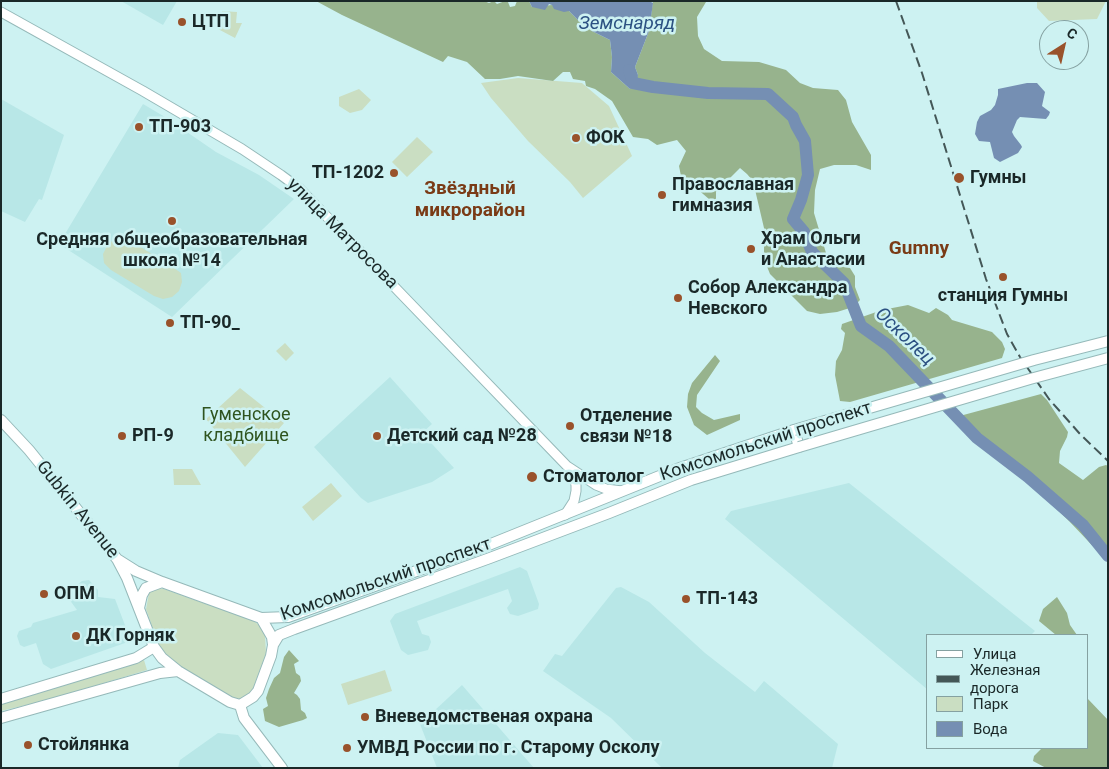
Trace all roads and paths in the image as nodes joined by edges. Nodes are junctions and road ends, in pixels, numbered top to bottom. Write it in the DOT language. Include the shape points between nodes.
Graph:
graph roads {
  1 [pos="1,12"];
  2 [pos="1108,341"];
  3 [pos="1108,358"];
  4 [pos="1,420"];
  5 [pos="794,430"];
  6 [pos="799,446"];
  7 [pos="572,471"];
  8 [pos="623,491"];
  9 [pos="564,516"];
  10 [pos="117,559"];
  11 [pos="162,582"];
  12 [pos="140,608"];
  13 [pos="261,618"];
  14 [pos="273,645"];
  15 [pos="154,647"];
  16 [pos="178,671"];
  17 [pos="1,699"];
  18 [pos="240,705"];
  19 [pos="1,718"];
  20 [pos="282,768"];
  1 -- 7 [label="main road, улица Матросова" via="143,90 282,175 330,220"];
  2 -- 5 [label="main road, Комсомольский проспект, bridge"];
  3 -- 6 [label="main road, Комсомольский проспект, bridge"];
  4 -- 10 [label="main road, Gubkin Avenue"];
  5 -- 6 [label="main road"];
  5 -- 8 [label="main road, Комсомольский проспект" via="676,469"];
  6 -- 14 [label="main road, Комсомольский проспект" via="692,480 609,514 294,629 279,635"];
  7 -- 8 [label="main road, улица Матросова" via="606,489"];
  7 -- 9 [label="main road" via="576,485 574,501"];
  8 -- 9 [label="main road, Комсомольский проспект"];
  9 -- 13 [label="main road, Комсомольский проспект" via="288,617"];
  10 -- 11 [label="main road"];
  10 -- 12 [label="main road, Gubkin Avenue"];
  11 -- 12 [label="main road" via="146,588"];
  11 -- 13 [label="main road"];
  12 -- 15 [label="main road, Gubkin Avenue"];
  13 -- 14 [label="main road"];
  14 -- 18 [label="main road" via="258,691"];
  15 -- 16 [label="main road"];
  15 -- 17 [label="main road" via="136,658"];
  16 -- 18 [label="main road"];
  16 -- 19 [label="main road" via="160,673"];
  18 -- 20 [label="main road" via="244,718"];
}
